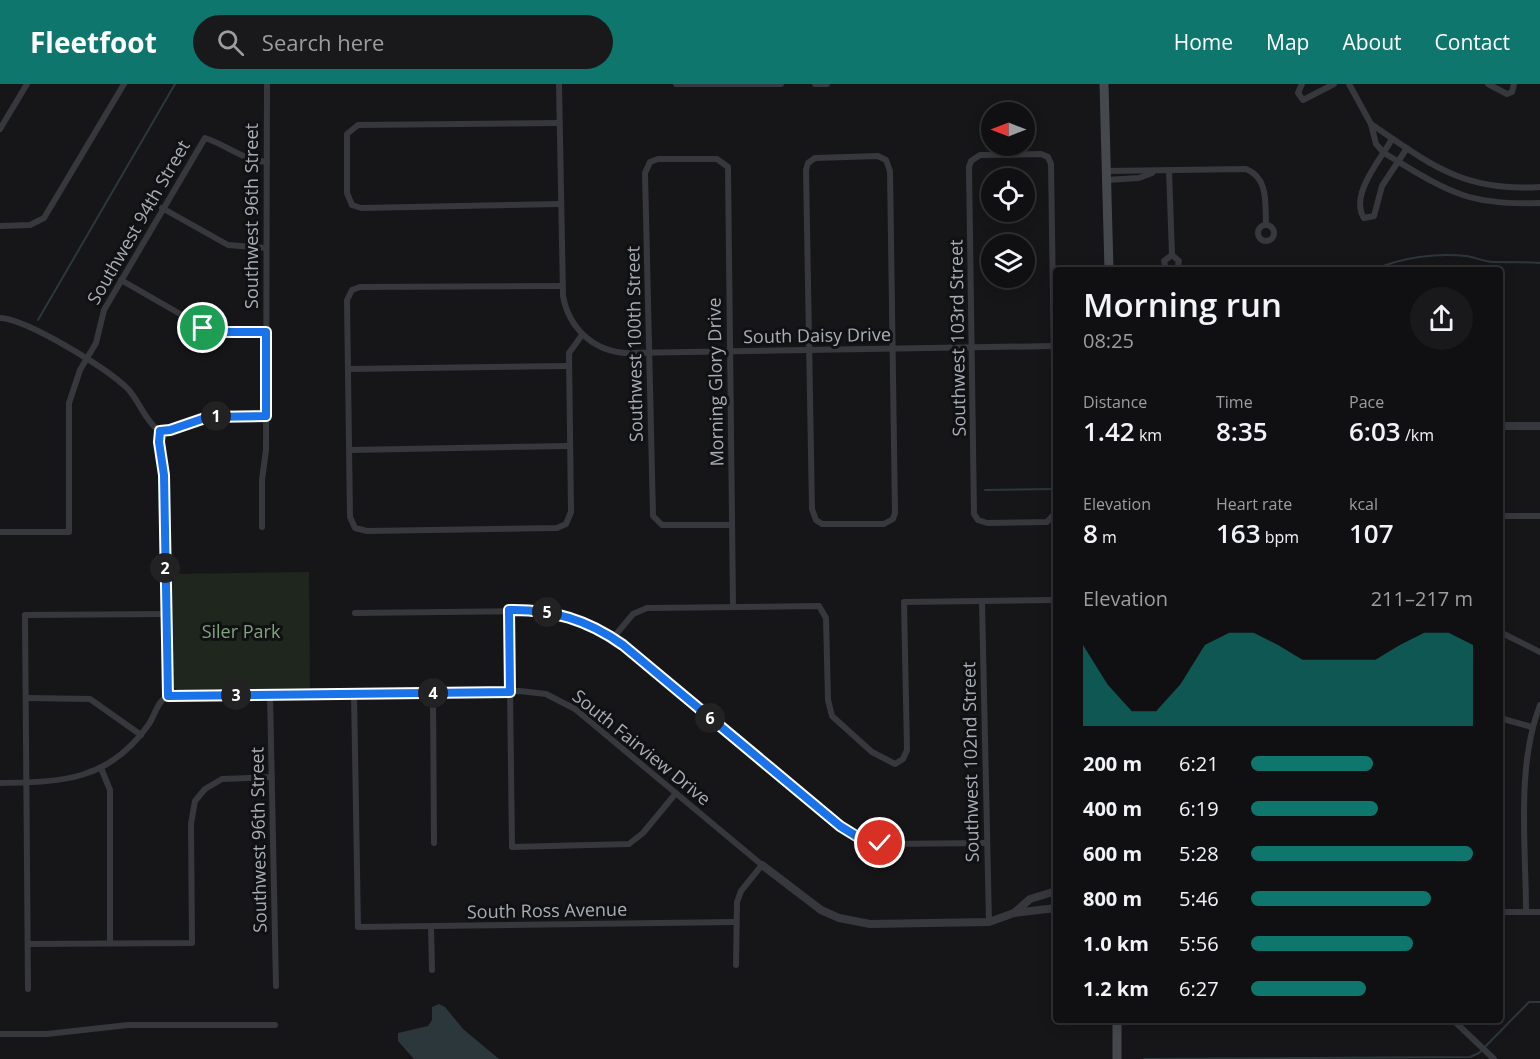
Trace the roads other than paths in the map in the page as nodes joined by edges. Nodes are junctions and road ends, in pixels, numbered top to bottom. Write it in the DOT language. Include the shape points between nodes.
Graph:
graph roads {
  1 [pos="27,84"];
  2 [pos="124,84"];
  3 [pos="267,84"];
  4 [pos="558,84"];
  5 [pos="676,84"];
  6 [pos="781,84"];
  7 [pos="815,84"];
  8 [pos="827,84"];
  9 [pos="1104,84"];
  10 [pos="1302,84"];
  11 [pos="1334,84"];
  12 [pos="1349,84"];
  13 [pos="1488,84"];
  14 [pos="1514,84"];
  15 [pos="559,123"];
  16 [pos="1371,124"];
  17 [pos="0,129"];
  18 [pos="1392,139"];
  19 [pos="1407,148"];
  20 [pos="1384,153"];
  21 [pos="723,161"];
  22 [pos="1398,161"];
  23 [pos="267,162"];
  24 [pos="1170,170"];
  25 [pos="1106,176"];
  26 [pos="1540,187"];
  27 [pos="1540,203"];
  28 [pos="560,204"];
  29 [pos="162,208"];
  30 [pos="1266,225"];
  31 [pos="0,226"];
  32 [pos="266,248"];
  33 [pos="1172,255"];
  34 [pos="1054,267"];
  35 [pos="1109,267"];
  36 [pos="1165,267"];
  37 [pos="1178,267"];
  38 [pos="121,280"];
  39 [pos="561,286"];
  40 [pos="0,318"];
  41 [pos="266,332"];
  42 [pos="582,335"];
  43 [pos="1053,346"];
  44 [pos="972,347"];
  45 [pos="892,348"];
  46 [pos="810,350"];
  47 [pos="729,351"];
  48 [pos="649,352"];
  49 [pos="86,360"];
  50 [pos="568,366"];
  51 [pos="349,369"];
  52 [pos="266,416"];
  53 [pos="1503,426"];
  54 [pos="1540,426"];
  55 [pos="160,431"];
  56 [pos="569,446"];
  57 [pos="350,450"];
  58 [pos="1503,516"];
  59 [pos="1540,516"];
  60 [pos="1053,517"];
  61 [pos="732,525"];
  62 [pos="261,527"];
  63 [pos="0,532"];
  64 [pos="1053,600"];
  65 [pos="982,602"];
  66 [pos="733,606"];
  67 [pos="509,610"];
  68 [pos="355,613"];
  69 [pos="166,614"];
  70 [pos="1503,634"];
  71 [pos="613,638"];
  72 [pos="1540,652"];
  73 [pos="510,692"];
  74 [pos="354,693"];
  75 [pos="433,693"];
  76 [pos="270,694"];
  77 [pos="168,696"];
  78 [pos="26,698"];
  79 [pos="1540,705"];
  80 [pos="1503,719"];
  81 [pos="1532,727"];
  82 [pos="141,735"];
  83 [pos="101,768"];
  84 [pos="272,777"];
  85 [pos="0,783"];
  86 [pos="26,783"];
  87 [pos="676,793"];
  88 [pos="434,843"];
  89 [pos="986,843"];
  90 [pos="762,865"];
  91 [pos="1053,892"];
  92 [pos="1053,908"];
  93 [pos="1503,912"];
  94 [pos="1526,912"];
  95 [pos="1540,912"];
  96 [pos="1014,913"];
  97 [pos="989,921"];
  98 [pos="735,922"];
  99 [pos="431,927"];
  100 [pos="110,943"];
  101 [pos="28,944"];
  102 [pos="736,964"];
  103 [pos="432,970"];
  104 [pos="276,986"];
  105 [pos="28,989"];
  106 [pos="1117,1023"];
  107 [pos="1456,1023"];
  108 [pos="276,1025"];
  109 [pos="0,1034"];
  110 [pos="1491,1056"];
  111 [pos="1117,1059"];
  1 -- 17 [label="street"];
  2 -- 31 [label="street" via="44,218 30,225"];
  3 -- 23 [label="street, Southwest 96th Street"];
  4 -- 15 [label="street"];
  5 -- 6 [label="street"];
  7 -- 8 [label="street"];
  9 -- 25 [label="main road"];
  10 -- 11 [label="street" via="1298,93 1303,100"];
  12 -- 16 [label="street"];
  13 -- 14 [label="street" via="1507,94"];
  15 -- 28 [label="street"];
  15 -- 28 [label="street" via="351,128 347,137 347,193 350,202 358,207"];
  16 -- 18 [label="street"];
  16 -- 20 [label="street" via="1376,144"];
  18 -- 19 [label="street"];
  18 -- 20 [label="street"];
  19 -- 22 [label="street"];
  19 -- 26 [label="street" via="1472,183 1502,188"];
  20 -- 22 [label="street"];
  20 -- 22 [label="street" via="1364,189 1360,207 1364,218 1374,216 1382,186"];
  21 -- 47 [label="street, Morning Glory Drive" via="728,172"];
  21 -- 48 [label="street, Southwest 100th Street" via="658,159 648,165 645,173"];
  22 -- 27 [label="street" via="1470,199"];
  23 -- 29 [label="street, Southwest 94th Street" via="247,159 205,138"];
  23 -- 32 [label="street, Southwest 96th Street"];
  24 -- 25 [label="street"];
  24 -- 30 [label="street" via="1250,171 1265,191"];
  24 -- 33 [label="street"];
  25 -- 35 [label="main road"];
  28 -- 39 [label="street"];
  29 -- 32 [label="street" via="228,245"];
  29 -- 38 [label="street, Southwest 94th Street"];
  32 -- 41 [label="street, Southwest 96th Street"];
  33 -- 36 [label="street" via="1164,261"];
  33 -- 37 [label="street" via="1179,261"];
  34 -- 44 [label="street, Southwest 103rd Street" via="1052,168 1048,157 985,154 973,159 969,168"];
  38 -- 41 [label="street" via="208,330"];
  38 -- 49 [label="street, Southwest 94th Street" via="104,310 96,342"];
  39 -- 42 [label="street" via="565,307"];
  39 -- 51 [label="street" via="352,290 347,300"];
  40 -- 49 [label="street" via="25,324"];
  41 -- 52 [label="street, Southwest 96th Street"];
  42 -- 48 [label="street, South Daisy Drive" via="611,351"];
  42 -- 50 [label="street" via="569,351"];
  43 -- 44 [label="street, South Daisy Drive"];
  44 -- 45 [label="street, South Daisy Drive"];
  44 -- 60 [label="street, Southwest 103rd Street" via="976,517 987,523 1047,522"];
  45 -- 46 [label="street, South Daisy Drive"];
  45 -- 46 [label="street" via="895,508 891,521 879,524 818,522 812,509"];
  45 -- 46 [label="street" via="890,171 886,160 878,156 819,157 811,160 806,170"];
  46 -- 47 [label="street, South Daisy Drive"];
  47 -- 48 [label="street, South Daisy Drive"];
  47 -- 61 [label="street, Morning Glory Drive"];
  48 -- 61 [label="street, Southwest 100th Street" via="652,516 663,525"];
  49 -- 55 [label="street" via="122,383"];
  49 -- 63 [label="street, Southwest 94th Street" via="74,382 69,403 69,532"];
  50 -- 51 [label="street"];
  50 -- 56 [label="street"];
  51 -- 57 [label="street"];
  52 -- 55 [label="street" via="208,417"];
  52 -- 62 [label="street, Southwest 96th Street"];
  53 -- 54 [label="street"];
  55 -- 69 [label="street"];
  56 -- 57 [label="street"];
  56 -- 57 [label="street" via="571,512 566,524 557,528 367,531 354,526 350,517"];
  58 -- 59 [label="street"];
  61 -- 66 [label="street, Morning Glory Drive"];
  64 -- 65 [label="street"];
  65 -- 66 [label="street" via="904,602 907,750 903,759 894,764 882,759 832,716 828,700 826,618 821,608"];
  65 -- 89 [label="street, Southwest 102nd Street"];
  66 -- 71 [label="street" via="641,609"];
  67 -- 68 [label="street"];
  67 -- 71 [label="street" via="561,615"];
  67 -- 73 [label="street"];
  69 -- 77 [label="street"];
  69 -- 78 [label="street" via="25,615"];
  70 -- 72 [label="street"];
  71 -- 89 [label="street" via="853,835 886,844"];
  73 -- 75 [label="street, South Fairview Drive"];
  73 -- 87 [label="street, South Fairview Drive" via="546,694 564,701"];
  73 -- 87 [label="street" via="512,847 629,844"];
  74 -- 75 [label="street, South Fairview Drive"];
  74 -- 76 [label="street, South Fairview Drive"];
  74 -- 99 [label="street, South Ross Avenue" via="358,927"];
  75 -- 88 [label="street"];
  76 -- 77 [label="street, South Fairview Drive"];
  76 -- 84 [label="street, Southwest 96th Street"];
  77 -- 82 [label="street"];
  78 -- 82 [label="street" via="90,699"];
  78 -- 86 [label="street"];
  79 -- 81 [label="street"];
  80 -- 81 [label="street"];
  81 -- 94 [label="street" via="1526,767"];
  82 -- 83 [label="street"];
  83 -- 86 [label="street" via="68,780"];
  83 -- 100 [label="street" via="110,790"];
  84 -- 100 [label="street" via="222,779 195,801 191,824 192,943"];
  84 -- 104 [label="street, Southwest 96th Street"];
  85 -- 86 [label="street"];
  86 -- 101 [label="street"];
  87 -- 90 [label="street, South Fairview Drive"];
  89 -- 97 [label="street, Southwest 102nd Street"];
  90 -- 97 [label="street, South Fairview Drive" via="812,905 854,922"];
  90 -- 98 [label="street" via="741,891"];
  91 -- 96 [label="street, South Fairview Drive" via="1030,899"];
  92 -- 96 [label="street, South Fairview Drive"];
  93 -- 94 [label="street"];
  94 -- 95 [label="street"];
  96 -- 97 [label="street, South Fairview Drive"];
  98 -- 99 [label="street, South Ross Avenue"];
  98 -- 102 [label="street"];
  99 -- 103 [label="street"];
  100 -- 101 [label="street"];
  101 -- 105 [label="street"];
  106 -- 111 [label="main road"];
  107 -- 110 [label="street"];
  108 -- 109 [label="street" via="128,1025"];
}
